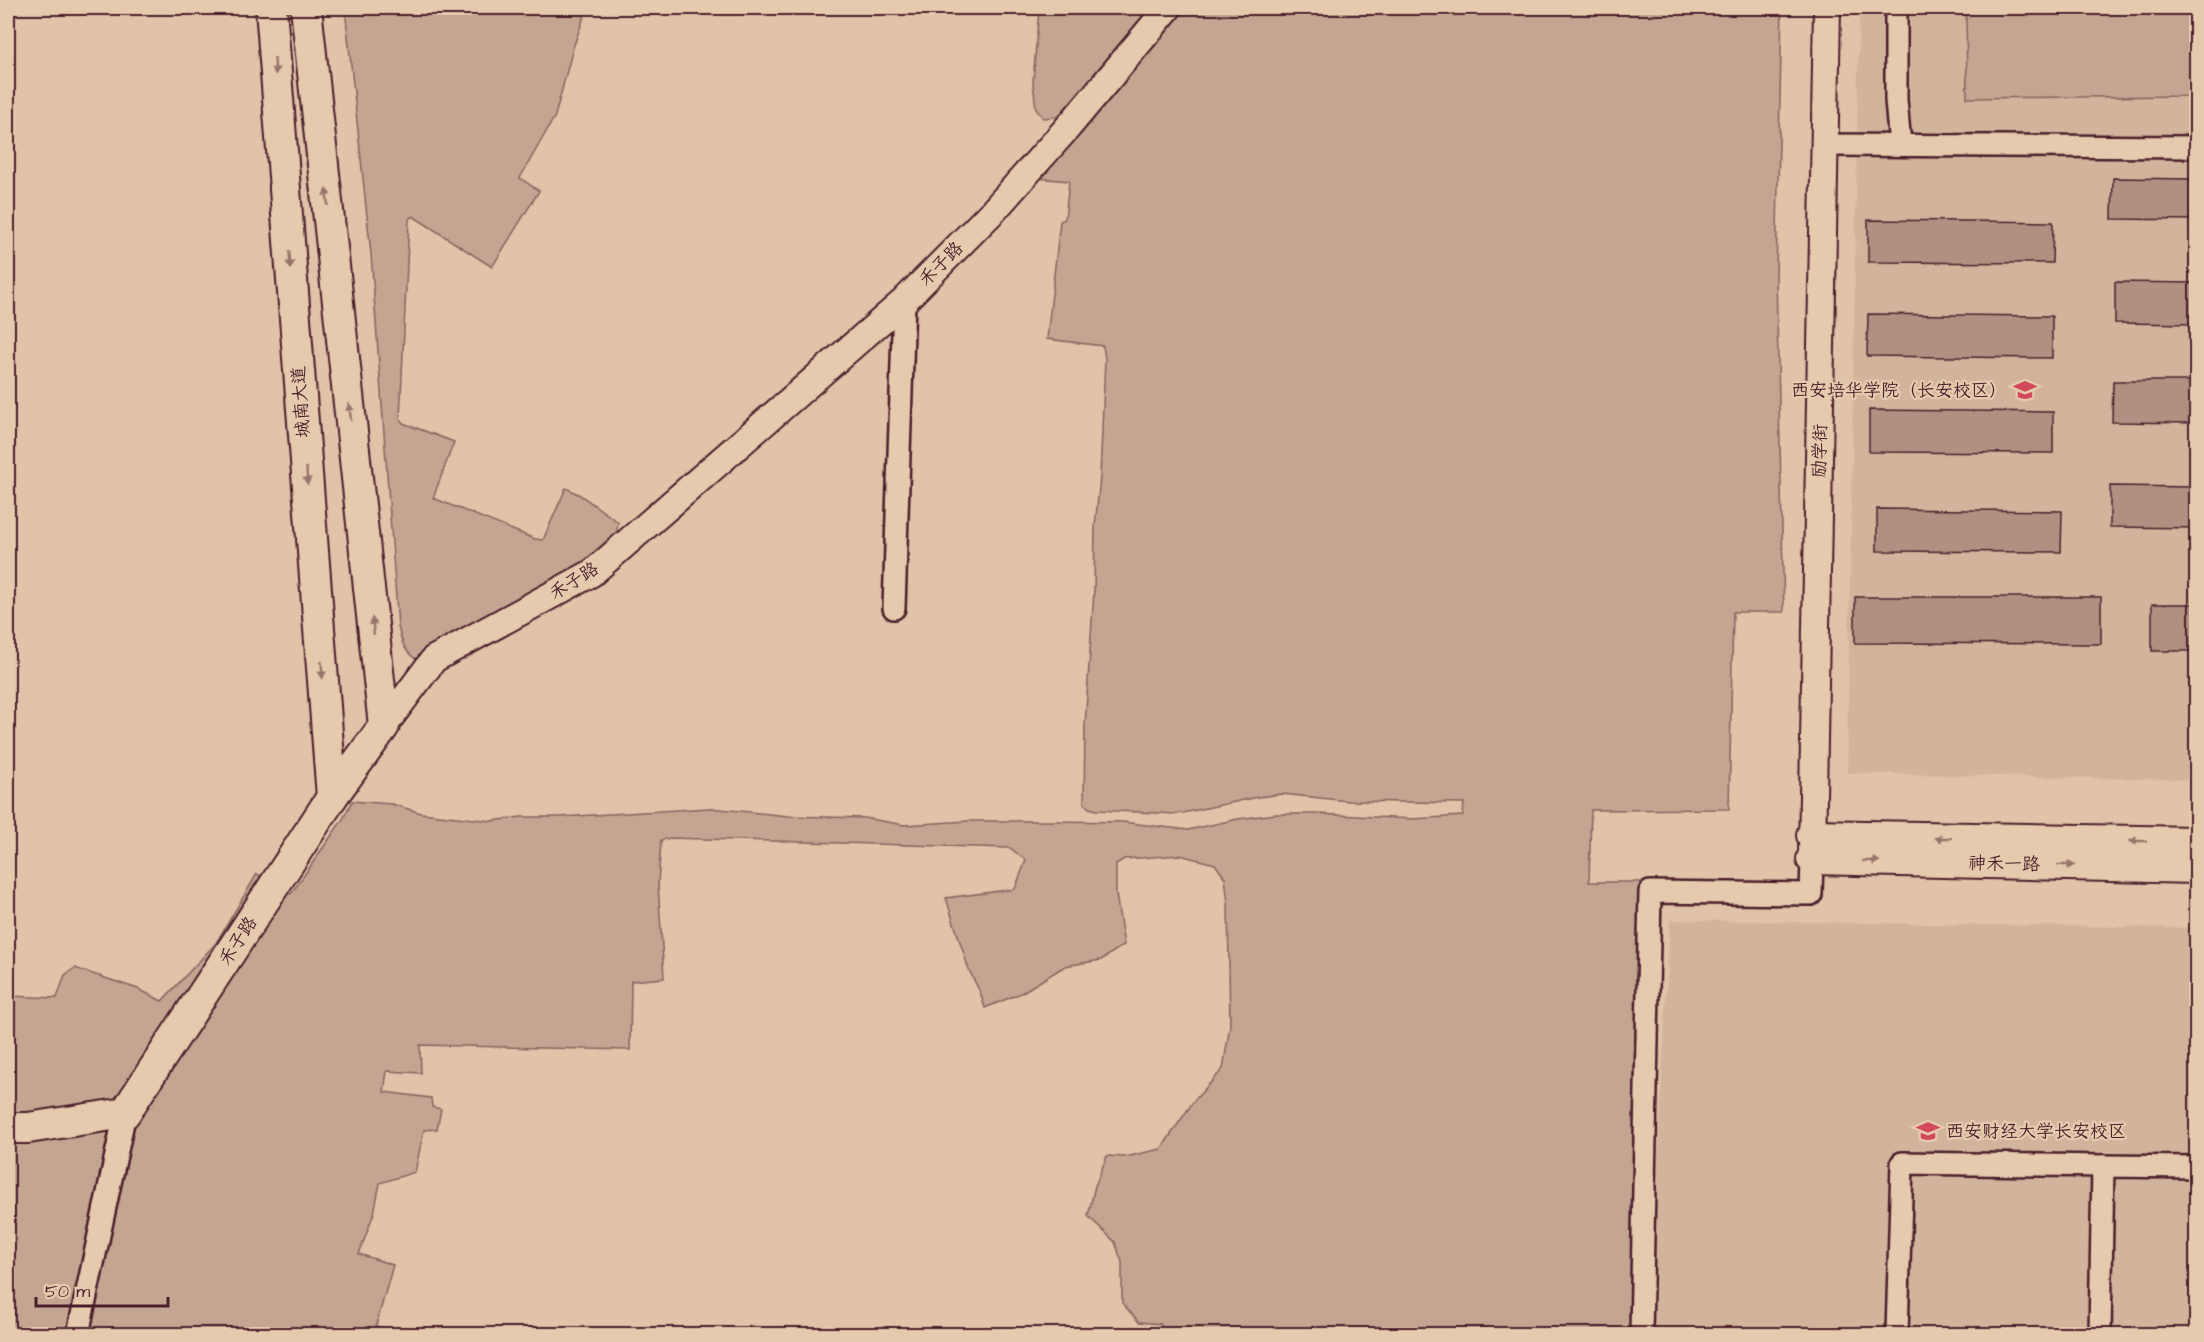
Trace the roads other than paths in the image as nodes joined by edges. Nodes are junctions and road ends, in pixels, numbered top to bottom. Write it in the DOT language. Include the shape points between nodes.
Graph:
graph roads {
  1 [pos="271,8"];
  2 [pos="306,8"];
  3 [pos="1168,8"];
  4 [pos="1827,8"];
  5 [pos="1896,8"];
  6 [pos="1826,145"];
  7 [pos="1900,145"];
  8 [pos="2196,147"];
  9 [pos="904,301"];
  10 [pos="894,609"];
  11 [pos="384,726"];
  12 [pos="332,797"];
  13 [pos="2196,842"];
  14 [pos="1812,847"];
  15 [pos="2196,868"];
  16 [pos="125,1113"];
  17 [pos="8,1128"];
  18 [pos="2103,1166"];
  19 [pos="2196,1167"];
  20 [pos="78,1335"];
  21 [pos="1641,1335"];
  22 [pos="1898,1335"];
  23 [pos="2100,1335"];
  1 -- 12 [label="main road, 城南大道, one-way"];
  11 -- 2 [label="main road, one-way"];
  3 -- 9 [label="street, 禾子路" via="995,209"];
  4 -- 6 [label="street, 励学街"];
  5 -- 7 [label="street"];
  6 -- 7 [label="street"];
  6 -- 14 [label="street, 励学街"];
  7 -- 8 [label="street"];
  9 -- 10 [label="street"];
  9 -- 11 [label="street, 禾子路" via="592,573 434,659"];
  11 -- 12 [label="main road, 禾子路"];
  12 -- 16 [label="main road, 禾子路"];
  13 -- 14 [label="main road, 神禾一路, one-way"];
  14 -- 15 [label="main road, 神禾一路, one-way"];
  14 -- 21 [label="street" via="1811,894 1650,892"];
  16 -- 17 [label="main road"];
  16 -- 20 [label="street"];
  18 -- 19 [label="street"];
  18 -- 22 [label="street" via="1902,1162"];
  18 -- 23 [label="street"];
}
